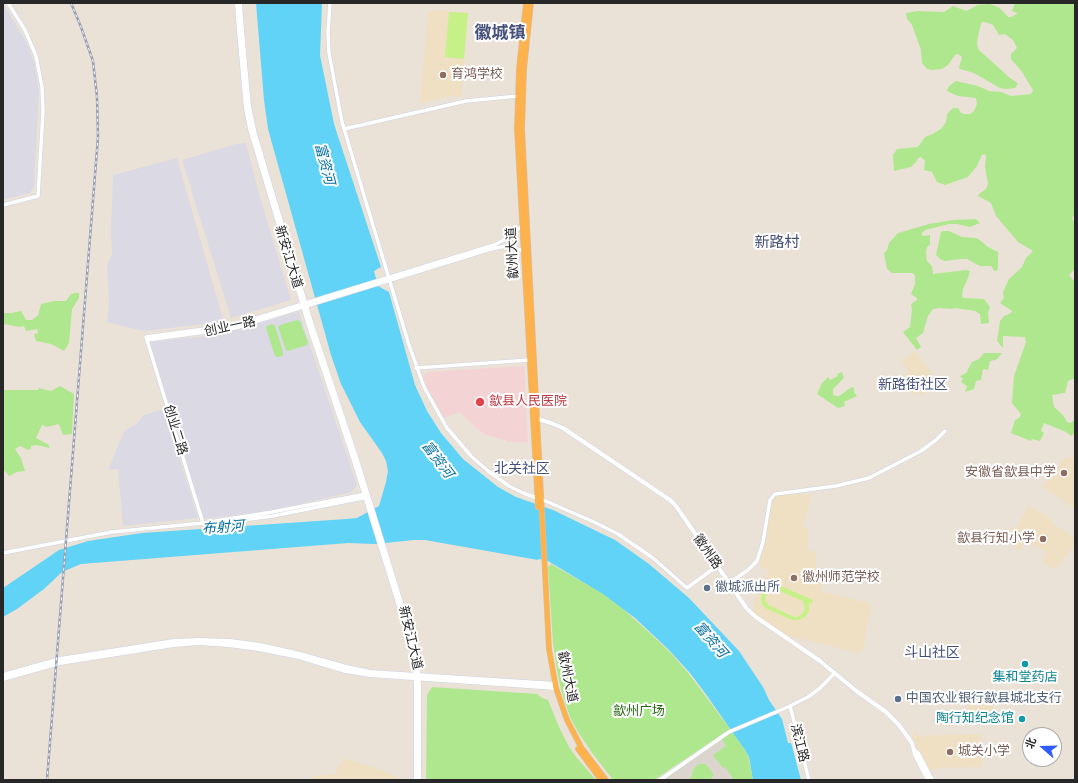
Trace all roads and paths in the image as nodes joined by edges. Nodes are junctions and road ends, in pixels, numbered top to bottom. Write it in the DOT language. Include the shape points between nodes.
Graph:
graph roads {
  1 [pos="8,3"];
  2 [pos="237,3"];
  3 [pos="240,3"];
  4 [pos="330,3"];
  5 [pos="526,3"];
  6 [pos="531,3"];
  7 [pos="518,96"];
  8 [pos="344,129"];
  9 [pos="3,205"];
  10 [pos="522,226"];
  11 [pos="524,251"];
  12 [pos="390,279"];
  13 [pos="306,304"];
  14 [pos="147,339"];
  15 [pos="530,360"];
  16 [pos="416,368"];
  17 [pos="538,419"];
  18 [pos="944,431"];
  19 [pos="366,496"];
  20 [pos="539,500"];
  21 [pos="204,523"];
  22 [pos="3,553"];
  23 [pos="717,566"];
  24 [pos="729,583"];
  25 [pos="836,673"];
  26 [pos="3,675"];
  27 [pos="417,677"];
  28 [pos="3,679"];
  29 [pos="554,686"];
  30 [pos="789,706"];
  31 [pos="915,751"];
  32 [pos="416,780"];
  33 [pos="419,780"];
  34 [pos="601,780"];
  35 [pos="606,780"];
  36 [pos="660,780"];
  37 [pos="809,780"];
  38 [pos="928,780"];
  39 [pos="932,780"];
  1 -- 9 [label="street" via="21,22 34,52 41,80 43,112 38,196"];
  2 -- 13 [label="main road, 新安江大道" via="249,123"];
  3 -- 13 [label="main road, 新安江大道" via="252,122"];
  4 -- 8 [label="street" via="329,53"];
  5 -- 7 [label="highway, 歙州大道"];
  6 -- 17 [label="highway, 歙州大道" via="524,69 522,129"];
  7 -- 8 [label="street" via="467,101"];
  7 -- 10 [label="highway, 歙州大道"];
  8 -- 12 [label="street"];
  10 -- 11 [label="highway, 歙州大道"];
  10 -- 12 [label="street" via="494,245"];
  11 -- 12 [label="street" via="506,246 491,249"];
  11 -- 15 [label="highway, 歙州大道"];
  12 -- 13 [label="street, 创业一路"];
  12 -- 16 [label="street"];
  13 -- 14 [label="street, 创业一路" via="234,325"];
  13 -- 19 [label="main road, 新安江大道"];
  14 -- 21 [label="street, 创业二路"];
  15 -- 16 [label="street"];
  15 -- 20 [label="highway, 歙州大道"];
  16 -- 20 [label="street" via="437,414 466,451 509,486"];
  17 -- 20 [label="highway, 歙州大道"];
  17 -- 23 [label="main road, 徽州路" via="563,428 666,497 676,506"];
  18 -- 24 [label="street" via="921,450 869,478 836,486 774,494 770,500 757,561"];
  19 -- 21 [label="street"];
  19 -- 27 [label="main road, 新安江大道" via="411,632"];
  20 -- 23 [label="street" via="618,534 653,558 687,588"];
  20 -- 29 [label="highway, 歙州大道" via="546,650"];
  21 -- 22 [label="street" via="124,531"];
  23 -- 24 [label="main road, 徽州路"];
  24 -- 25 [label="main road, 徽州路" via="753,615"];
  25 -- 30 [label="street" via="813,694"];
  25 -- 31 [label="main road, 徽州路" via="886,712 910,739"];
  26 -- 27 [label="main road" via="60,659 199,640 260,645 353,669"];
  27 -- 28 [label="main road" via="374,676 259,649 199,643 60,663"];
  27 -- 29 [label="main road"];
  27 -- 32 [label="main road, 新安江大道"];
  27 -- 33 [label="main road, 新安江大道"];
  29 -- 34 [label="highway, 歙州大道" via="559,709 570,735"];
  29 -- 35 [label="highway, 歙州大道" via="573,733"];
  30 -- 36 [label="street" via="729,732"];
  30 -- 37 [label="street, 滨江路"];
  31 -- 38 [label="main road, 徽州路"];
  31 -- 39 [label="main road, 徽州路"];
}
